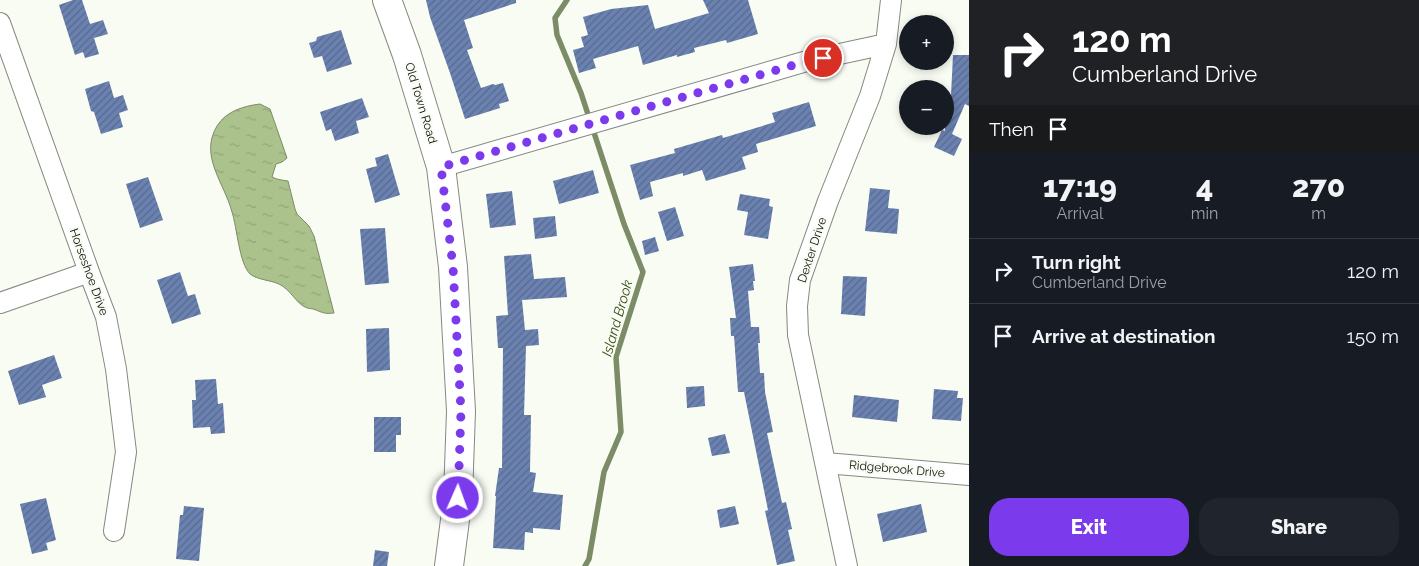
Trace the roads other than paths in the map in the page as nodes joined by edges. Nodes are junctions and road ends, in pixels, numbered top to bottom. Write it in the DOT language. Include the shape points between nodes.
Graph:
graph roads {
  1 [pos="387,0"];
  2 [pos="891,0"];
  3 [pos="0,23"];
  4 [pos="886,44"];
  5 [pos="441,167"];
  6 [pos="88,272"];
  7 [pos="0,303"];
  8 [pos="826,463"];
  9 [pos="969,475"];
  10 [pos="114,531"];
  11 [pos="449,566"];
  12 [pos="847,566"];
  1 -- 5 [label="main road, Old Town Road"];
  2 -- 4 [label="street, Dexter Drive"];
  3 -- 6 [label="street, Horseshoe Drive"];
  4 -- 5 [label="street" via="808,61"];
  4 -- 8 [label="street, Dexter Drive" via="870,96 800,280 798,335"];
  5 -- 11 [label="main road, Old Town Road" via="453,267 461,411 458,498"];
  6 -- 7 [label="street"];
  6 -- 10 [label="street, Horseshoe Drive" via="106,317 126,452"];
  8 -- 9 [label="street, Ridgebrook Drive"];
  8 -- 12 [label="street, Dexter Drive"];
}
